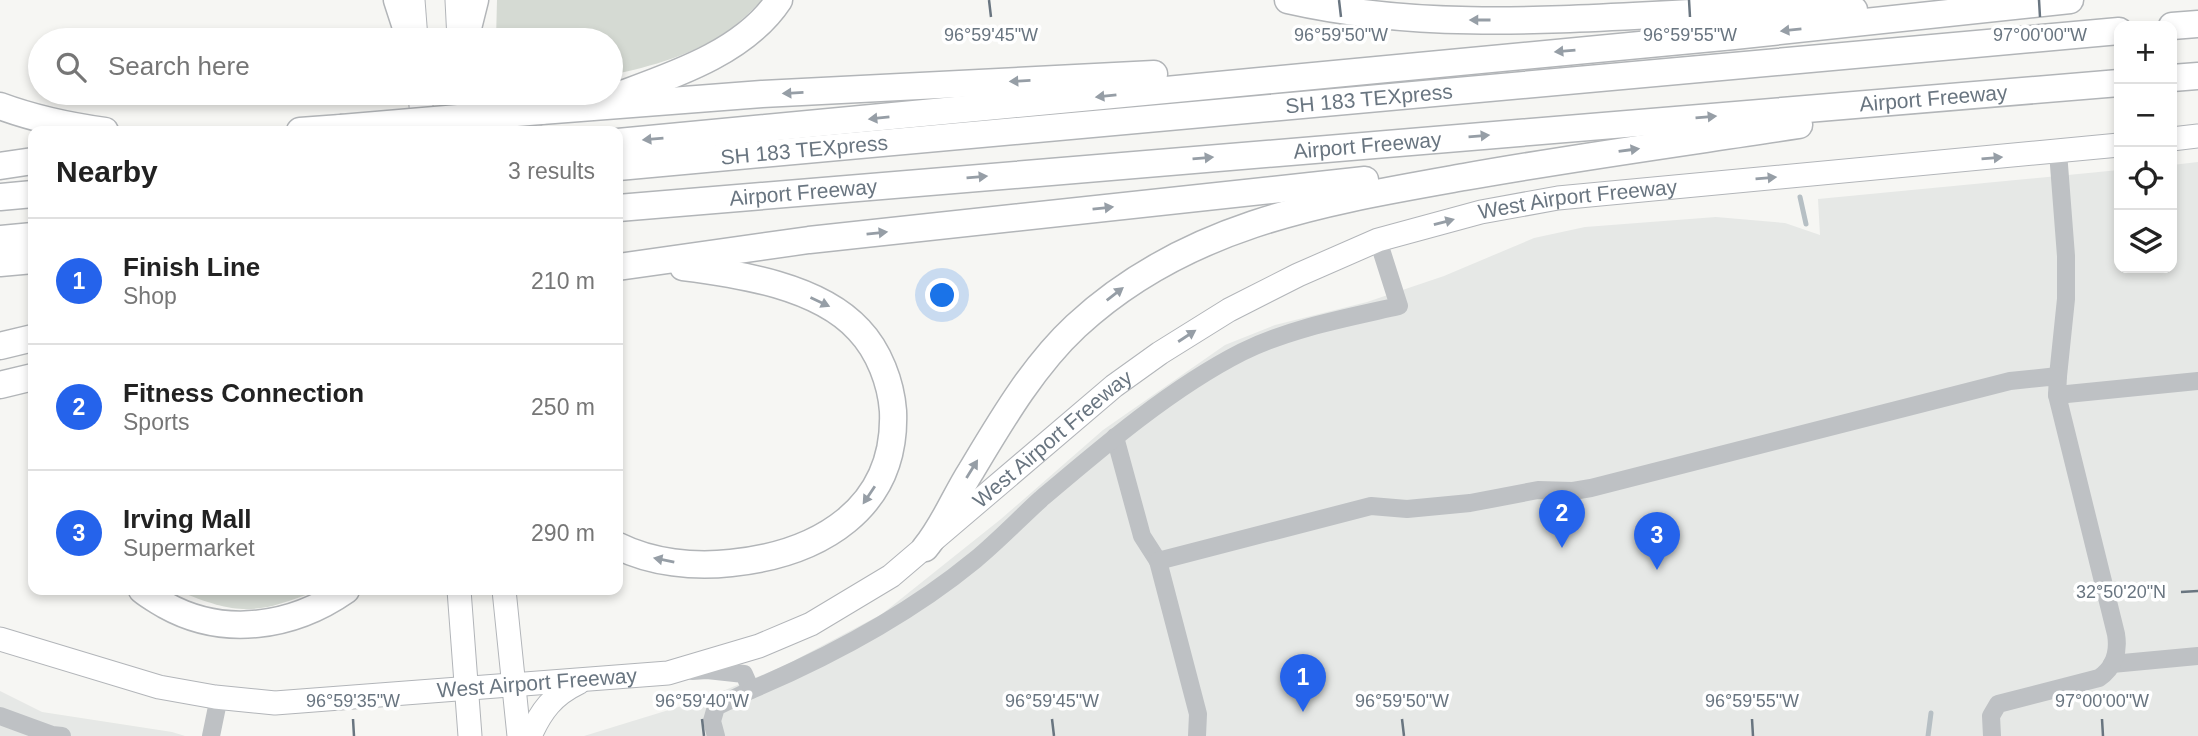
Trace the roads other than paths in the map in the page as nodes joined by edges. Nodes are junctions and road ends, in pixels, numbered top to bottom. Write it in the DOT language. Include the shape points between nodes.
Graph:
graph roads {
  1 [pos="397,0"];
  2 [pos="413,0"];
  3 [pos="457,0"];
  4 [pos="475,0"];
  5 [pos="779,0"];
  6 [pos="1287,0"];
  7 [pos="2070,0"];
  8 [pos="1957,13"];
  9 [pos="2198,24"];
  10 [pos="2177,26"];
  11 [pos="406,28"];
  12 [pos="415,28"];
  13 [pos="458,28"];
  14 [pos="468,28"];
  15 [pos="2114,32"];
  16 [pos="2198,42"];
  17 [pos="2177,44"];
  18 [pos="2114,49"];
  19 [pos="2198,76"];
  20 [pos="2177,78"];
  21 [pos="1271,80"];
  22 [pos="2114,83"];
  23 [pos="623,92"];
  24 [pos="2114,95"];
  25 [pos="623,104"];
  26 [pos="421,105"];
  27 [pos="464,105"];
  28 [pos="584,105"];
  29 [pos="615,105"];
  30 [pos="0,106"];
  31 [pos="575,108"];
  32 [pos="71,126"];
  33 [pos="365,126"];
  34 [pos="423,126"];
  35 [pos="466,126"];
  36 [pos="2198,136"];
  37 [pos="2177,138"];
  38 [pos="623,142"];
  39 [pos="2114,146"];
  40 [pos="2059,152"];
  41 [pos="1562,160"];
  42 [pos="28,162"];
  43 [pos="0,166"];
  44 [pos="623,167"];
  45 [pos="623,184"];
  46 [pos="28,194"];
  47 [pos="0,197"];
  48 [pos="681,203"];
  49 [pos="623,208"];
  50 [pos="623,216"];
  51 [pos="28,219"];
  52 [pos="0,222"];
  53 [pos="28,236"];
  54 [pos="0,239"];
  55 [pos="1378,240"];
  56 [pos="28,260"];
  57 [pos="0,263"];
  58 [pos="628,266"];
  59 [pos="28,339"];
  60 [pos="0,346"];
  61 [pos="2058,376"];
  62 [pos="28,378"];
  63 [pos="2198,381"];
  64 [pos="0,385"];
  65 [pos="2057,395"];
  66 [pos="1115,437"];
  67 [pos="623,548"];
  68 [pos="925,548"];
  69 [pos="1158,561"];
  70 [pos="150,595"];
  71 [pos="338,595"];
  72 [pos="459,595"];
  73 [pos="504,595"];
  74 [pos="0,639"];
  75 [pos="2198,656"];
  76 [pos="2112,664"];
  77 [pos="668,673"];
  78 [pos="584,680"];
  79 [pos="513,685"];
  80 [pos="467,689"];
  81 [pos="751,690"];
  82 [pos="219,697"];
  83 [pos="0,716"];
  84 [pos="62,736"];
  85 [pos="211,736"];
  86 [pos="470,736"];
  87 [pos="519,736"];
  88 [pos="530,736"];
  89 [pos="716,736"];
  90 [pos="1197,736"];
  91 [pos="1992,736"];
  1 -- 11 [label="highway"];
  2 -- 12 [label="main road"];
  3 -- 13 [label="main road"];
  4 -- 14 [label="highway"];
  5 -- 23 [label="highway" via="743,37 709,58"];
  8 -- 6 [label="highway, one-way" via="1780,8 1668,16 1462,20 1382,16"];
  7 -- 8 [label="highway"];
  8 -- 21 [label="highway, one-way"];
  9 -- 10 [label="highway"];
  15 -- 44 [label="highway, SH 183 TEXpress"];
  16 -- 17 [label="highway"];
  18 -- 45 [label="highway, SH 183 TEXpress"];
  19 -- 20 [label="highway"];
  21 -- 25 [label="highway, one-way" via="1162,74"];
  21 -- 38 [label="highway, one-way"];
  48 -- 22 [label="highway, Airport Freeway, one-way"];
  41 -- 24 [label="highway, one-way" via="1853,118"];
  26 -- 34 [label="main road"];
  27 -- 35 [label="main road"];
  28 -- 31 [label="highway"];
  29 -- 31 [label="highway, one-way"];
  30 -- 32 [label="highway"];
  31 -- 33 [label="highway, bridge"];
  36 -- 37 [label="main road"];
  39 -- 40 [label="main road, West Airport Freeway"];
  55 -- 40 [label="main road, West Airport Freeway, one-way" via="1481,212 1558,198"];
  40 -- 61 [label="lane" via="2066,277"];
  58 -- 41 [label="highway, one-way" via="809,240"];
  68 -- 41 [label="highway, one-way" via="1050,354 1076,326 1145,273 1250,223 1308,207"];
  42 -- 43 [label="highway"];
  46 -- 47 [label="highway"];
  48 -- 49 [label="highway, Airport Freeway"];
  48 -- 50 [label="highway"];
  51 -- 52 [label="highway"];
  53 -- 54 [label="highway"];
  55 -- 66 [label="lane" via="1399,306 1282,336 1250,349 1199,377"];
  68 -- 55 [label="main road, West Airport Freeway, one-way" via="1160,353 1267,290"];
  56 -- 57 [label="highway"];
  58 -- 67 [label="highway, one-way" via="705,270 756,280 831,307 859,330 879,359 892,395 894,435 884,472 862,505 835,529 799,549 754,561 707,566 661,561"];
  59 -- 60 [label="highway"];
  61 -- 65 [label="lane"];
  61 -- 69 [label="lane" via="2010,381 1591,488 1538,490 1407,509 1371,506"];
  62 -- 64 [label="highway"];
  63 -- 65 [label="lane"];
  65 -- 76 [label="lane" via="2116,634"];
  66 -- 69 [label="lane" via="1142,536"];
  66 -- 81 [label="lane" via="916,606 800,670"];
  68 -- 77 [label="main road, West Airport Freeway" via="891,576 811,624 759,646"];
  69 -- 90 [label="lane" via="1198,714"];
  70 -- 71 [label="highway" via="181,614 216,624 259,625 296,617"];
  72 -- 80 [label="main road"];
  73 -- 79 [label="main road"];
  74 -- 82 [label="main road, West Airport Freeway" via="159,687"];
  75 -- 76 [label="lane"];
  76 -- 91 [label="lane" via="2099,678 1998,704 1990,716"];
  77 -- 78 [label="main road, West Airport Freeway"];
  77 -- 81 [label="lane" via="707,670 744,674"];
  78 -- 79 [label="main road, West Airport Freeway"];
  78 -- 88 [label="main road" via="556,695"];
  79 -- 80 [label="main road, West Airport Freeway"];
  79 -- 87 [label="main road"];
  80 -- 82 [label="main road, West Airport Freeway" via="275,703"];
  80 -- 86 [label="main road"];
  81 -- 89 [label="lane" via="716,707 712,721"];
  82 -- 85 [label="lane"];
  83 -- 84 [label="lane"];
}
